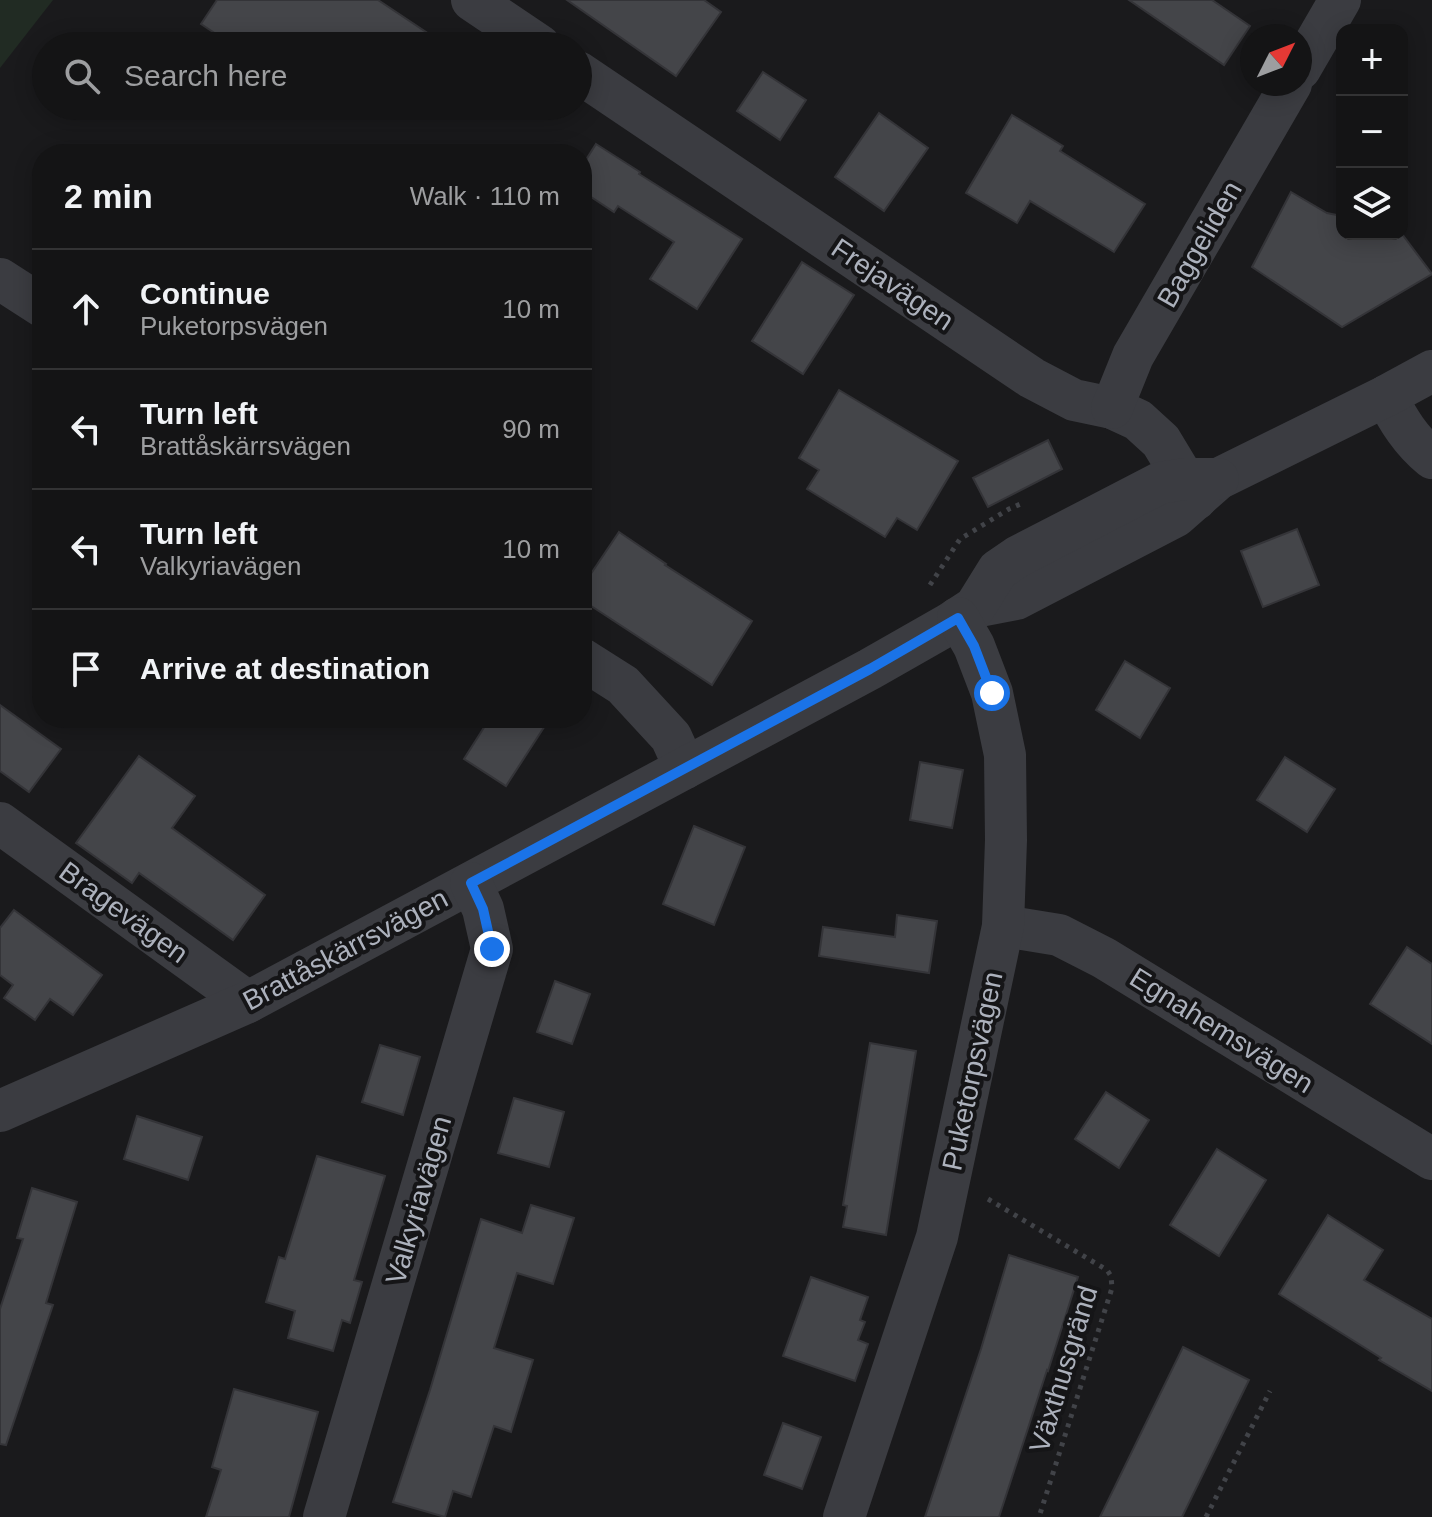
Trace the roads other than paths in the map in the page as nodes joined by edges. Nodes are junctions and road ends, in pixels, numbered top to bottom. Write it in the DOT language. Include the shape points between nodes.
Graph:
graph roads {
  1 [pos="472,0"];
  2 [pos="1336,1"];
  3 [pos="519,32"];
  4 [pos="1312,46"];
  5 [pos="592,81"];
  6 [pos="1284,96"];
  7 [pos="0,279"];
  8 [pos="32,300"];
  9 [pos="1432,371"];
  10 [pos="1386,396"];
  11 [pos="1112,408"];
  12 [pos="1432,458"];
  13 [pos="1200,485"];
  14 [pos="966,612"];
  15 [pos="592,665"];
  16 [pos="685,768"];
  17 [pos="0,823"];
  18 [pos="471,883"];
  19 [pos="1003,926"];
  20 [pos="248,1002"];
  21 [pos="3,1117"];
  22 [pos="1432,1159"];
  23 [pos="324,1517"];
  24 [pos="844,1517"];
  1 -- 3 [label="street"];
  2 -- 4 [label="street"];
  5 -- 11 [label="street, Frejavägen" via="1032,378 1074,400"];
  6 -- 11 [label="street, Baggeliden" via="1133,356"];
  7 -- 8 [label="street"];
  9 -- 10 [label="street, Brattåskärrsvägen"];
  10 -- 12 [label="street" via="1399,422"];
  10 -- 13 [label="street, Brattåskärrsvägen"];
  11 -- 13 [label="street, Frejavägen" via="1138,420"];
  13 -- 14 [label="street, Brattåskärrsvägen" via="1160,483 1017,557 998,570"];
  14 -- 16 [label="street, Brattåskärrsvägen"];
  14 -- 19 [label="street, Puketorpsvägen" via="1005,755"];
  15 -- 16 [label="street" via="623,685 652,716 671,737"];
  16 -- 18 [label="street, Brattåskärrsvägen"];
  17 -- 20 [label="street, Bragevägen"];
  18 -- 20 [label="street, Brattåskärrsvägen"];
  18 -- 23 [label="street, Valkyriavägen" via="492,949"];
  19 -- 22 [label="street, Egnahemsvägen" via="1059,935 1104,958"];
  19 -- 24 [label="street, Puketorpsvägen" via="937,1237"];
  20 -- 21 [label="street, Brattåskärrsvägen"];
}
